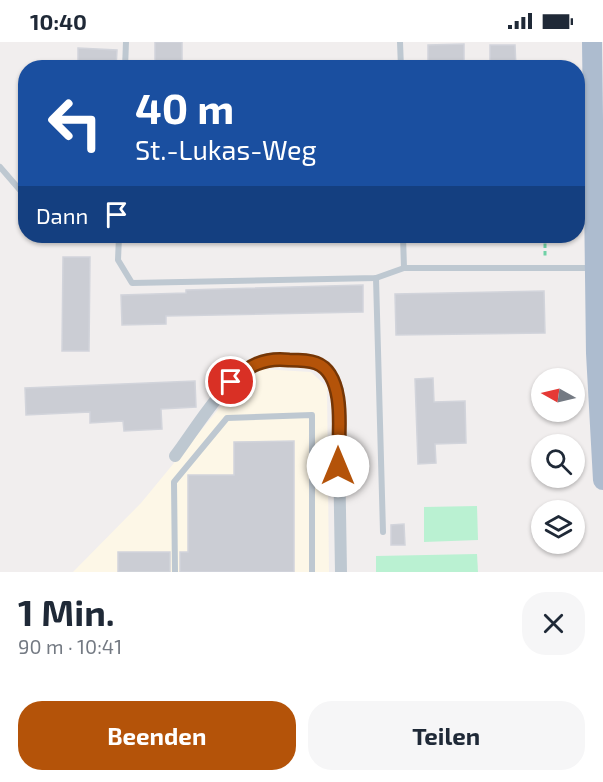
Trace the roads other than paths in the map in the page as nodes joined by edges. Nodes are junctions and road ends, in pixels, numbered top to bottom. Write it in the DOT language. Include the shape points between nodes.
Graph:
graph roads {
  1 [pos="126,42"];
  2 [pos="400,42"];
  3 [pos="592,42"];
  4 [pos="125,60"];
  5 [pos="401,60"];
  6 [pos="0,167"];
  7 [pos="18,188"];
  8 [pos="119,243"];
  9 [pos="403,243"];
  10 [pos="404,268"];
  11 [pos="595,268"];
  12 [pos="376,278"];
  13 [pos="175,456"];
  14 [pos="312,465"];
  15 [pos="338,466"];
  16 [pos="603,480"];
  17 [pos="383,532"];
  18 [pos="175,572"];
  19 [pos="312,572"];
  20 [pos="341,572"];
  1 -- 4 [label="lane"];
  2 -- 5 [label="lane"];
  3 -- 11 [label="main road"];
  6 -- 7 [label="lane"];
  8 -- 12 [label="lane" via="118,260 132,283"];
  9 -- 10 [label="lane"];
  10 -- 11 [label="lane"];
  10 -- 12 [label="lane"];
  11 -- 16 [label="main road"];
  12 -- 17 [label="lane"];
  13 -- 15 [label="street" via="242,371 262,360 279,359 315,362 334,379 338,390"];
  14 -- 15 [label="lane"];
  14 -- 18 [label="lane" via="312,415 227,418 174,482"];
  14 -- 19 [label="lane"];
  15 -- 20 [label="street"];
}
